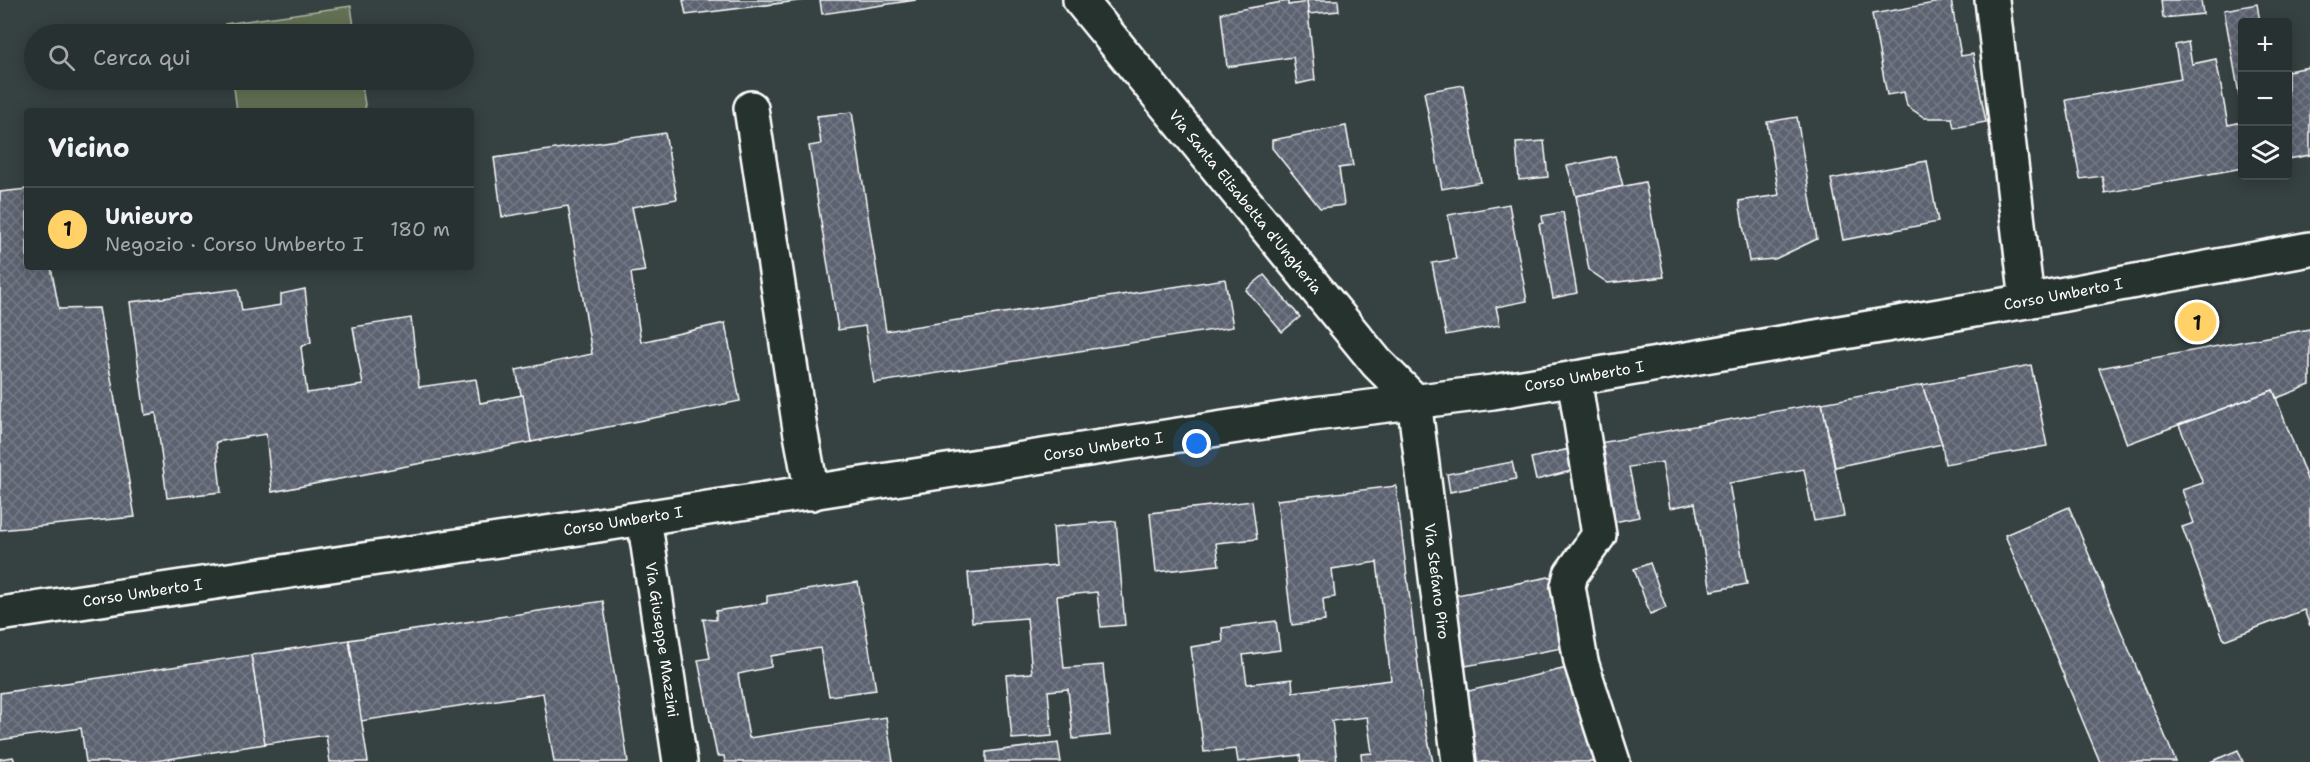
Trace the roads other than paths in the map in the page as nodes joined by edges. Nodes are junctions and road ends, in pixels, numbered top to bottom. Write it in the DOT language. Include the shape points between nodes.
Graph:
graph roads {
  1 [pos="1080,0"];
  2 [pos="1992,0"];
  3 [pos="751,108"];
  4 [pos="2310,249"];
  5 [pos="2027,301"];
  6 [pos="1574,378"];
  7 [pos="1414,400"];
  8 [pos="812,493"];
  9 [pos="644,518"];
  10 [pos="0,614"];
  11 [pos="680,762"];
  12 [pos="1459,762"];
  13 [pos="1613,762"];
  1 -- 7 [label="street, Via Santa Elisabetta d'Ungheria" via="1377,363"];
  2 -- 5 [label="street"];
  3 -- 8 [label="street"];
  4 -- 5 [label="street, Corso Umberto I"];
  5 -- 6 [label="street, Corso Umberto I"];
  6 -- 7 [label="street, Corso Umberto I"];
  6 -- 13 [label="street" via="1599,535 1571,574 1568,586 1581,662"];
  7 -- 8 [label="street, Corso Umberto I"];
  7 -- 12 [label="street, Via Stefano Piro"];
  8 -- 9 [label="street, Corso Umberto I"];
  9 -- 10 [label="street, Corso Umberto I"];
  9 -- 11 [label="street, Via Giuseppe Mazzini"];
}
